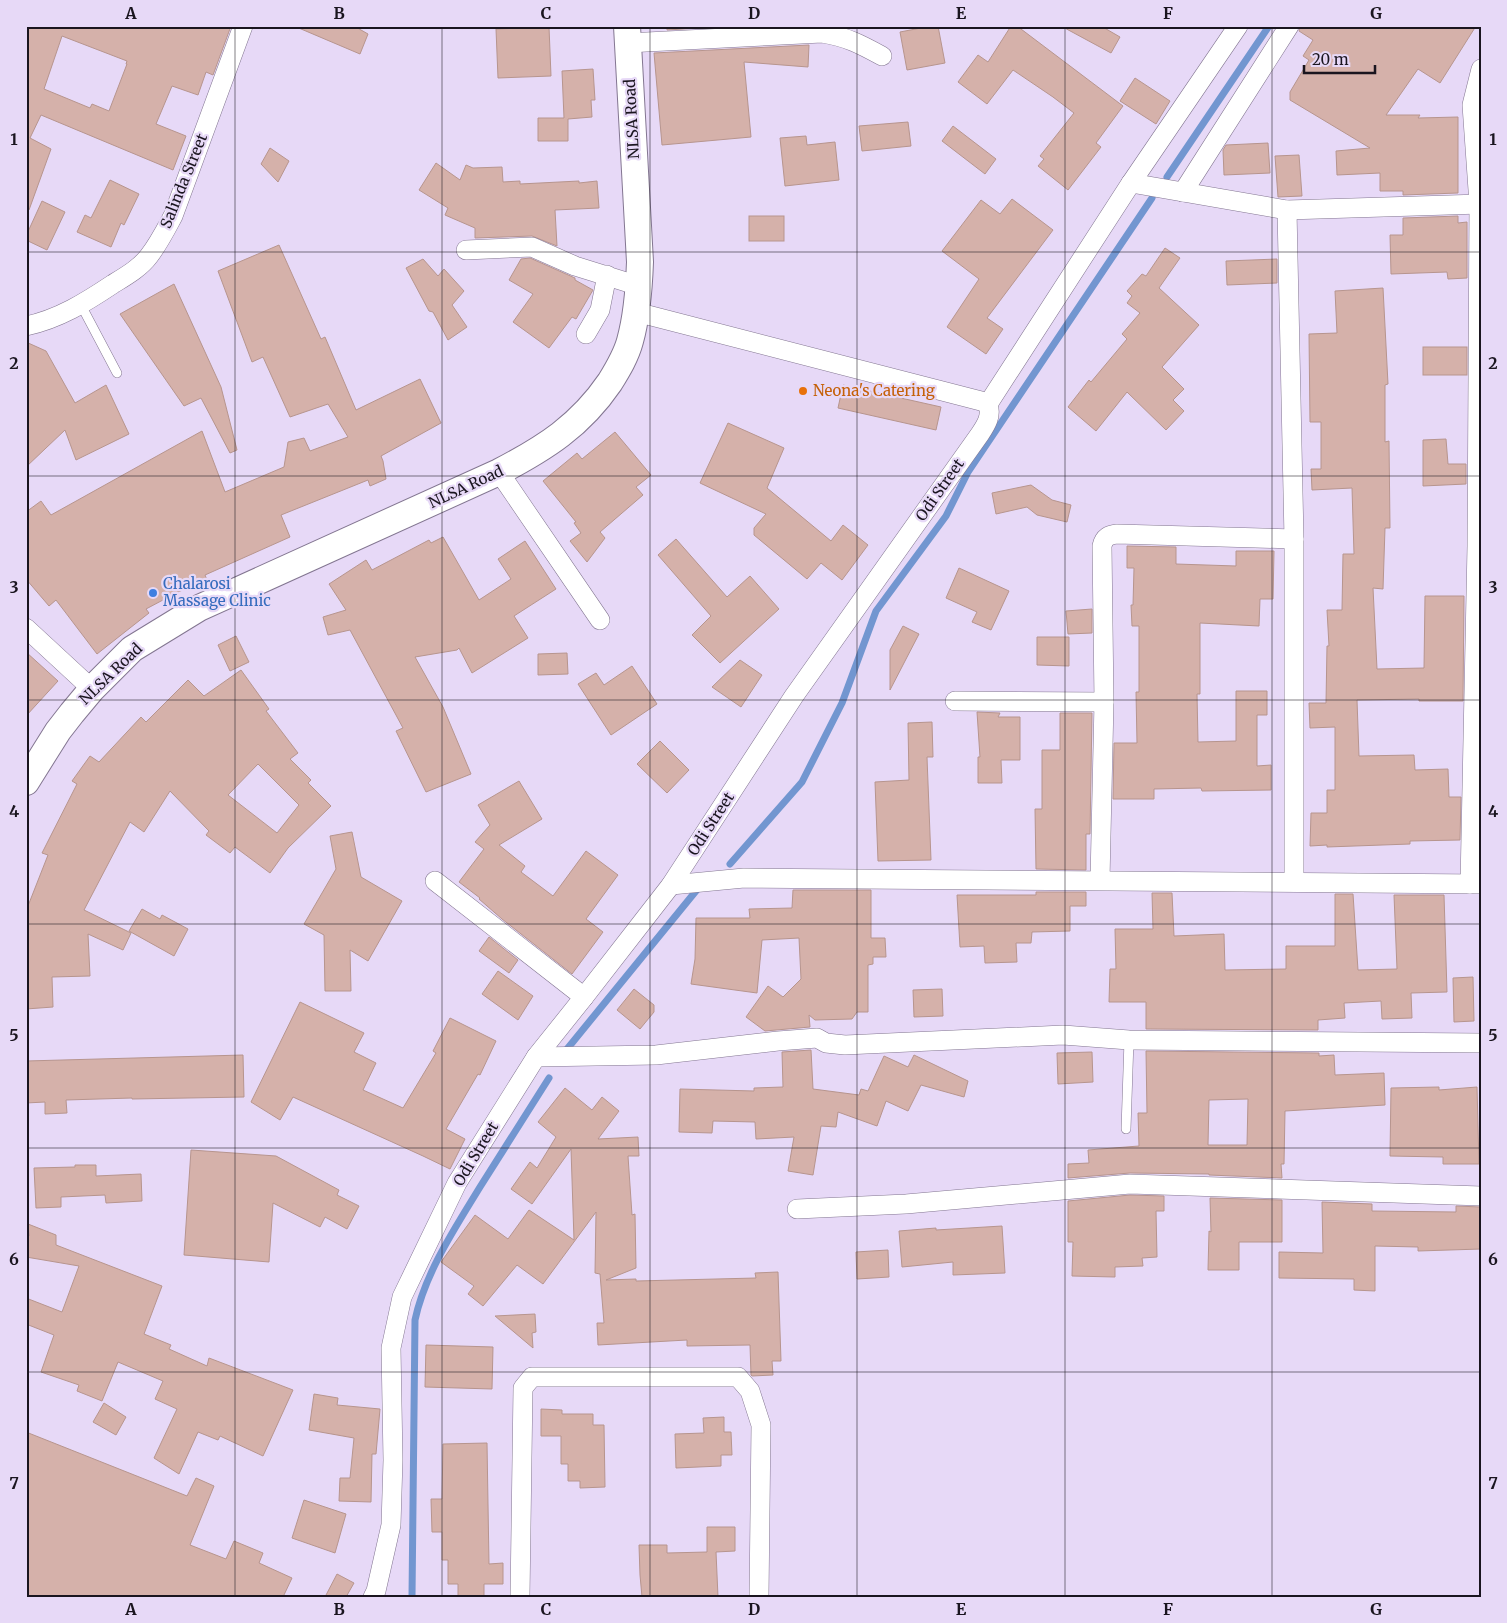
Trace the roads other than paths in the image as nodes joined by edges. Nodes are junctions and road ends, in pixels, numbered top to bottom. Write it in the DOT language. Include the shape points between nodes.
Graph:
graph roads {
  1 [pos="243,26"];
  2 [pos="1238,26"];
  3 [pos="1289,26"];
  4 [pos="627,34"];
  5 [pos="882,56"];
  6 [pos="1481,69"];
  7 [pos="1131,183"];
  8 [pos="1183,192"];
  9 [pos="1480,204"];
  10 [pos="1287,210"];
  11 [pos="466,250"];
  12 [pos="607,275"];
  13 [pos="639,286"];
  14 [pos="81,306"];
  15 [pos="636,312"];
  16 [pos="26,326"];
  17 [pos="586,334"];
  18 [pos="117,373"];
  19 [pos="988,404"];
  20 [pos="499,472"];
  21 [pos="1294,539"];
  22 [pos="600,620"];
  23 [pos="26,628"];
  24 [pos="92,689"];
  25 [pos="955,701"];
  26 [pos="1104,702"];
  27 [pos="26,782"];
  28 [pos="1100,880"];
  29 [pos="435,881"];
  30 [pos="1294,882"];
  31 [pos="1475,884"];
  32 [pos="671,885"];
  33 [pos="584,997"];
  34 [pos="1129,1040"];
  35 [pos="1481,1043"];
  36 [pos="536,1057"];
  37 [pos="1126,1129"];
  38 [pos="1481,1196"];
  39 [pos="797,1209"];
  40 [pos="372,1597"];
  41 [pos="520,1597"];
  42 [pos="759,1597"];
  1 -- 14 [label="street, Salinda Street" via="173,216 160,239 134,271"];
  2 -- 7 [label="street"];
  3 -- 8 [label="street"];
  4 -- 5 [label="street" via="822,33 856,42"];
  4 -- 13 [label="main road, NLSA Road"];
  6 -- 9 [label="street" via="1472,105"];
  7 -- 8 [label="street"];
  7 -- 19 [label="street"];
  8 -- 10 [label="street"];
  9 -- 10 [label="street"];
  9 -- 31 [label="street"];
  10 -- 21 [label="street"];
  11 -- 12 [label="street" via="532,247 575,266"];
  12 -- 13 [label="street"];
  12 -- 17 [label="street" via="600,310"];
  13 -- 15 [label="main road, NLSA Road"];
  14 -- 16 [label="street, Salinda Street" via="42,323"];
  14 -- 18 [label="lane"];
  15 -- 19 [label="street"];
  15 -- 20 [label="main road, NLSA Road" via="630,342 620,366 584,415 561,436"];
  19 -- 32 [label="street, Odi Street" via="989,416 980,434 794,696"];
  20 -- 22 [label="street"];
  20 -- 24 [label="main road, NLSA Road" via="199,608 132,649"];
  21 -- 26 [label="street" via="1118,534 1107,537 1102,546"];
  21 -- 30 [label="street"];
  23 -- 24 [label="street"];
  24 -- 27 [label="main road, NLSA Road" via="58,731"];
  25 -- 26 [label="street"];
  26 -- 28 [label="street"];
  28 -- 30 [label="street"];
  28 -- 32 [label="street" via="744,878"];
  29 -- 33 [label="street"];
  30 -- 31 [label="street"];
  32 -- 33 [label="street, Odi Street"];
  33 -- 36 [label="street, Odi Street"];
  34 -- 35 [label="street"];
  34 -- 36 [label="street" via="1063,1035 845,1045 826,1043 817,1038 656,1055"];
  34 -- 37 [label="lane"];
  36 -- 40 [label="street, Odi Street" via="457,1183 402,1297 391,1348 391,1525"];
  38 -- 39 [label="street" via="1130,1184 906,1204"];
  41 -- 42 [label="street" via="523,1388 532,1376 738,1377 750,1391 761,1425"];
}
